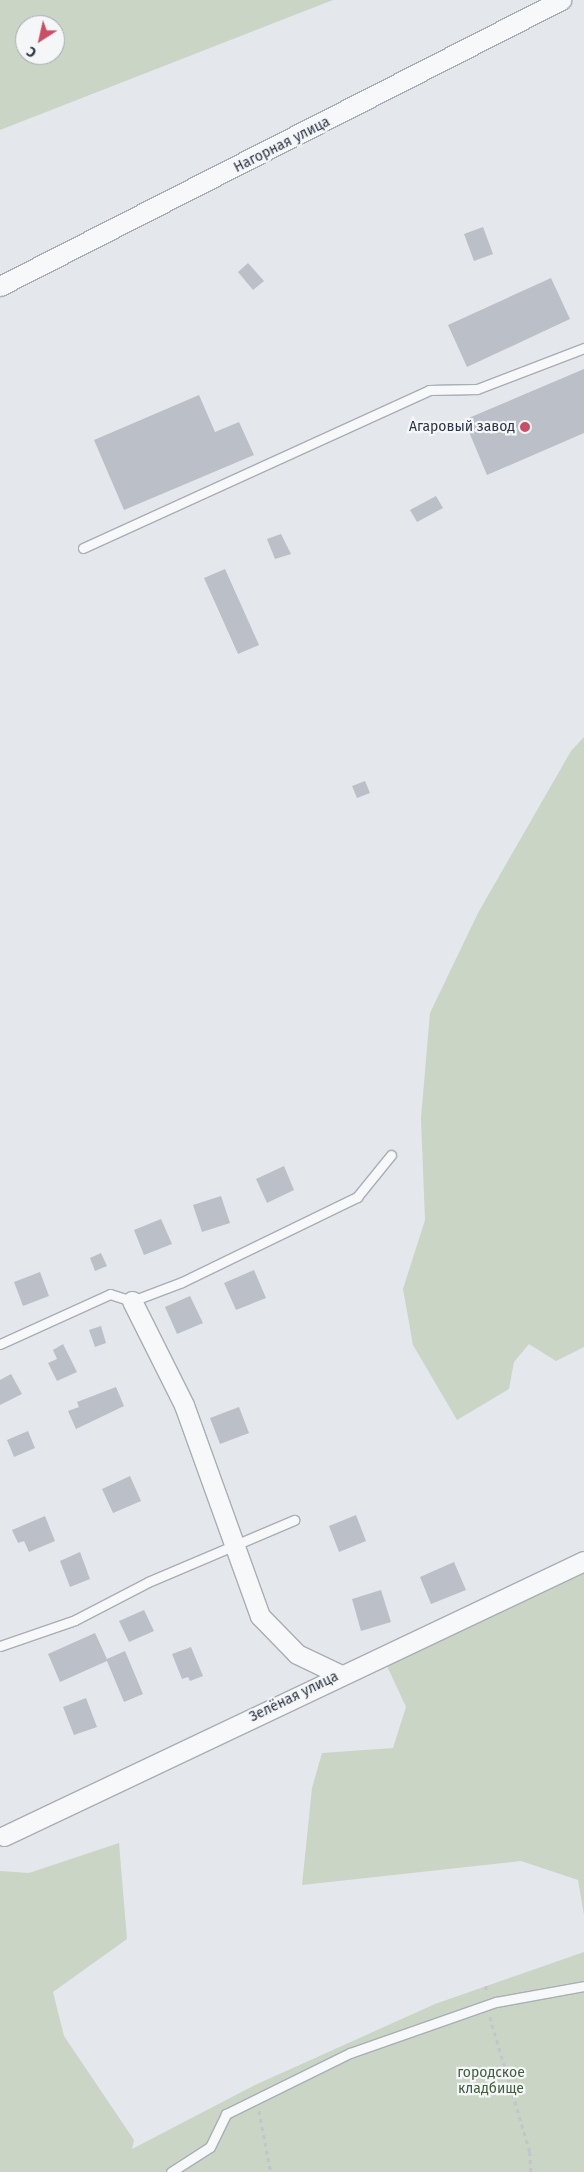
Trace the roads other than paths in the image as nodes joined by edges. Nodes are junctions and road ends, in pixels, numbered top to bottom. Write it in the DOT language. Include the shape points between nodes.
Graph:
graph roads {
  1 [pos="561,0"];
  2 [pos="0,286"];
  3 [pos="584,348"];
  4 [pos="82,548"];
  5 [pos="391,1155"];
  6 [pos="132,1301"];
  7 [pos="0,1344"];
  8 [pos="294,1520"];
  9 [pos="232,1544"];
  10 [pos="584,1561"];
  11 [pos="0,1646"];
  12 [pos="340,1675"];
  13 [pos="2,1837"];
  14 [pos="584,1986"];
  15 [pos="171,2172"];
  1 -- 2 [label="street, Нагорная улица"];
  3 -- 4 [label="lane" via="477,389 429,390"];
  5 -- 6 [label="lane" via="357,1197"];
  6 -- 7 [label="lane" via="110,1294"];
  6 -- 9 [label="street" via="184,1405"];
  8 -- 9 [label="lane"];
  9 -- 11 [label="lane" via="76,1620"];
  9 -- 12 [label="street" via="260,1616 297,1654"];
  10 -- 12 [label="street, Зелёная улица"];
  12 -- 13 [label="street, Зелёная улица"];
  14 -- 15 [label="lane" via="488,2006 350,2052 256,2095 226,2114 210,2146"];
}
